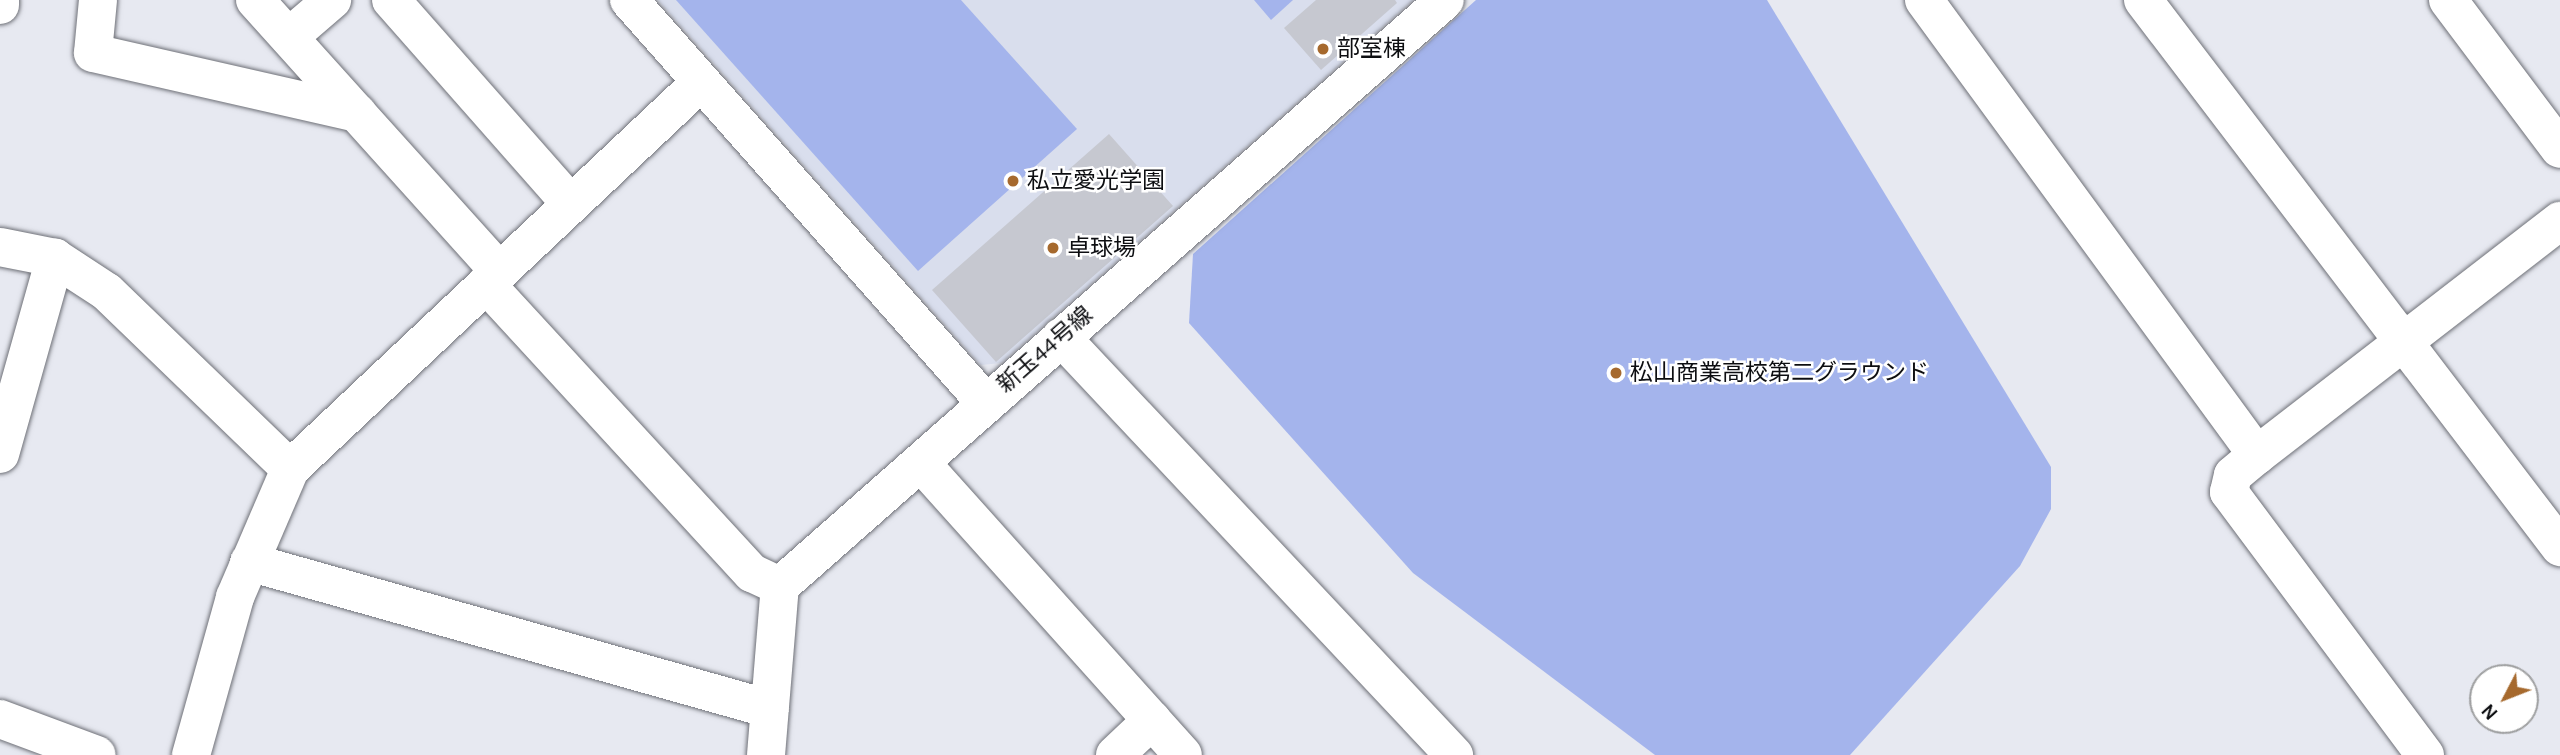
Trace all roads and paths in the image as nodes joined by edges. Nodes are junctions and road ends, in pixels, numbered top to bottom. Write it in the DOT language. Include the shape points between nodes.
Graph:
graph roads {
  1 [pos="98,0"];
  2 [pos="255,0"];
  3 [pos="332,0"];
  4 [pos="391,0"];
  5 [pos="629,0"];
  6 [pos="1445,0"];
  7 [pos="1924,0"];
  8 [pos="2143,0"];
  9 [pos="2448,0"];
  10 [pos="289,37"];
  11 [pos="701,82"];
  12 [pos="357,113"];
  13 [pos="2560,149"];
  14 [pos="570,204"];
  15 [pos="2560,221"];
  16 [pos="0,247"];
  17 [pos="55,258"];
  18 [pos="493,278"];
  19 [pos="1061,337"];
  20 [pos="2402,344"];
  21 [pos="985,402"];
  22 [pos="0,454"];
  23 [pos="2256,455"];
  24 [pos="921,463"];
  25 [pos="290,469"];
  26 [pos="2560,547"];
  27 [pos="249,562"];
  28 [pos="780,586"];
  29 [pos="770,709"];
  30 [pos="0,719"];
  31 [pos="1152,720"];
  32 [pos="97,755"];
  33 [pos="191,755"];
  34 [pos="766,755"];
  35 [pos="1115,755"];
  36 [pos="1183,755"];
  37 [pos="1454,755"];
  38 [pos="2425,755"];
  1 -- 12 [label="street" via="93,53"];
  2 -- 10 [label="street"];
  3 -- 10 [label="street"];
  4 -- 14 [label="street"];
  5 -- 11 [label="street, 新玉44号線"];
  6 -- 19 [label="street, 新玉44号線"];
  7 -- 23 [label="street"];
  8 -- 20 [label="street"];
  9 -- 13 [label="street"];
  10 -- 12 [label="street"];
  11 -- 14 [label="street"];
  11 -- 21 [label="street, 新玉44号線"];
  12 -- 18 [label="street"];
  14 -- 18 [label="street"];
  15 -- 20 [label="street"];
  16 -- 17 [label="street"];
  17 -- 22 [label="street"];
  17 -- 25 [label="street" via="107,292"];
  18 -- 25 [label="street"];
  18 -- 28 [label="street" via="752,573"];
  19 -- 21 [label="street, 新玉44号線"];
  19 -- 37 [label="street"];
  20 -- 23 [label="street"];
  20 -- 26 [label="street"];
  21 -- 24 [label="street"];
  23 -- 38 [label="street" via="2233,475 2228,492"];
  24 -- 28 [label="street"];
  24 -- 31 [label="street"];
  25 -- 27 [label="street"];
  27 -- 29 [label="street"];
  27 -- 33 [label="street"];
  28 -- 29 [label="street"];
  29 -- 34 [label="street"];
  30 -- 32 [label="street"];
  31 -- 35 [label="street"];
  31 -- 36 [label="street"];
}
